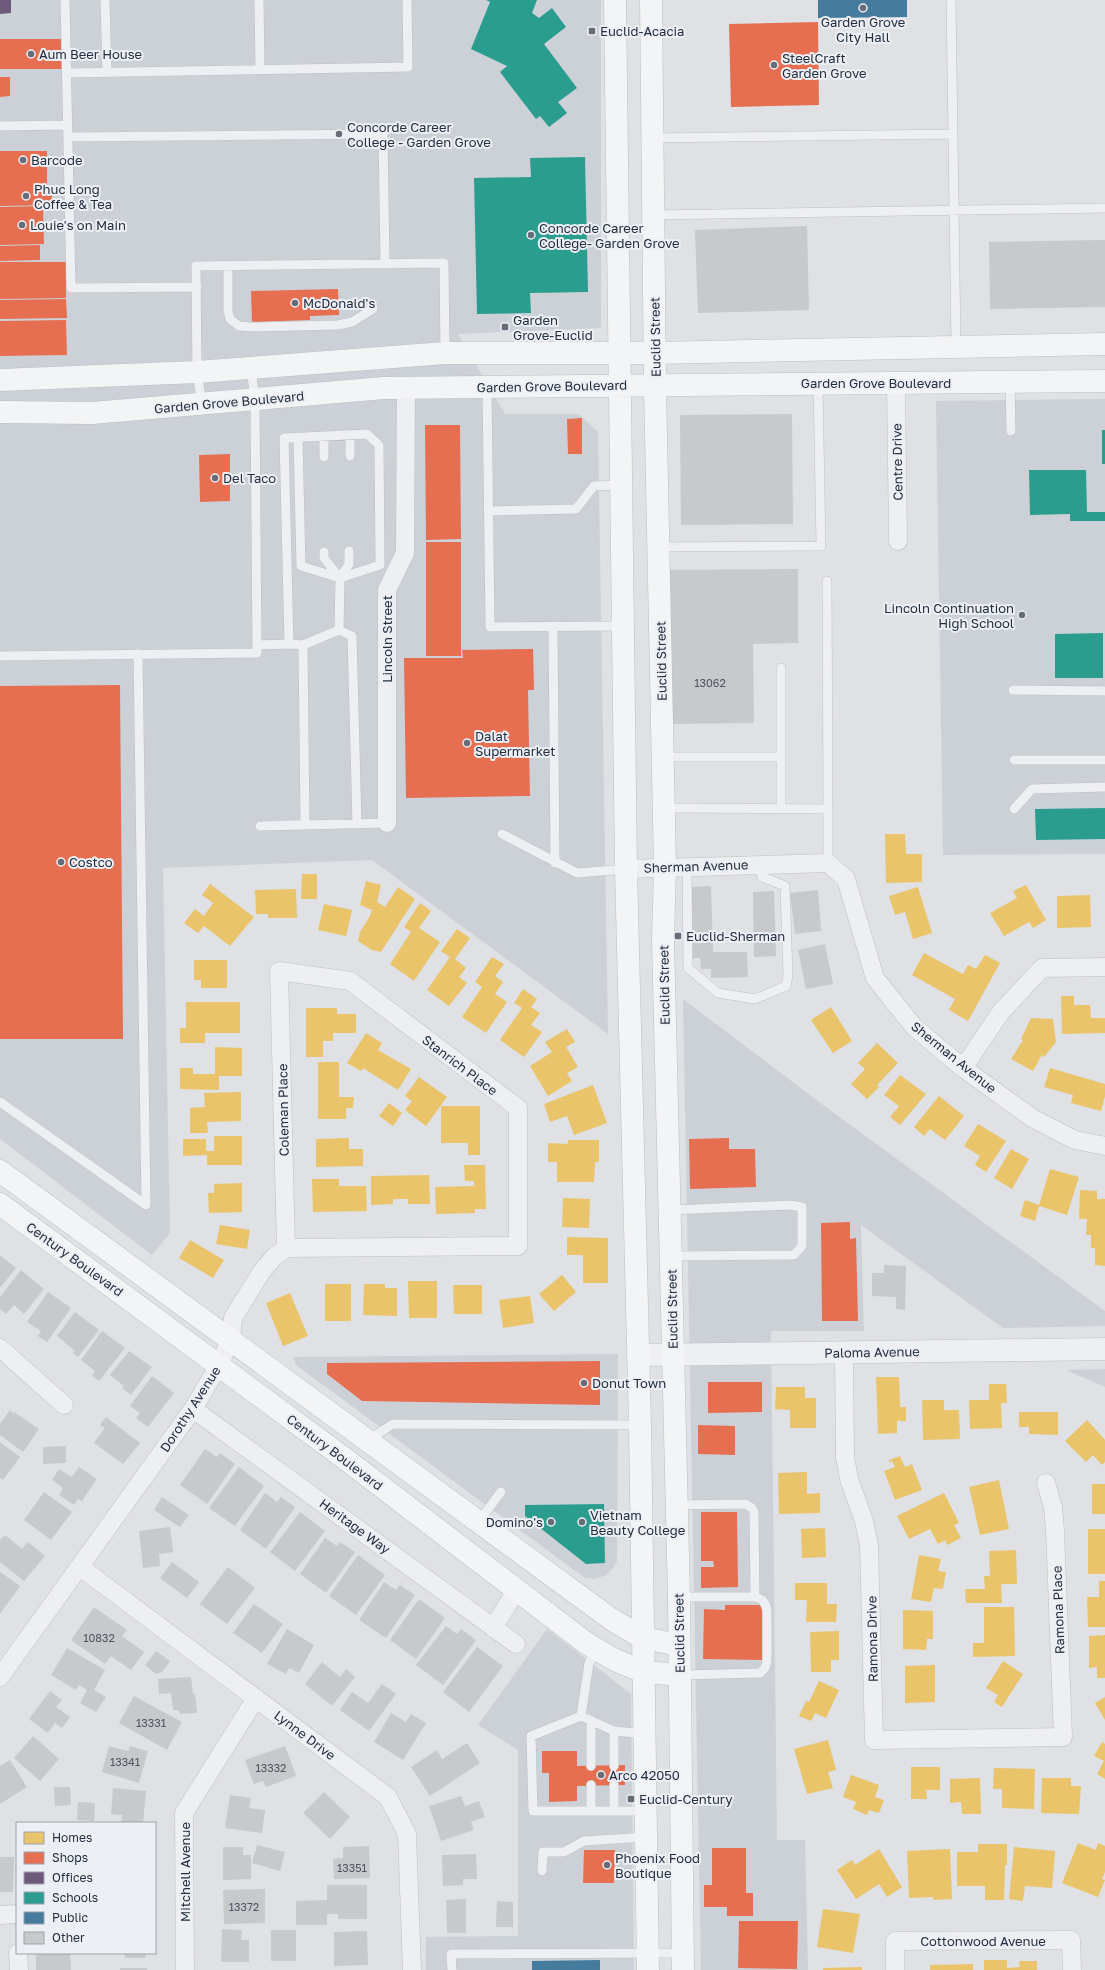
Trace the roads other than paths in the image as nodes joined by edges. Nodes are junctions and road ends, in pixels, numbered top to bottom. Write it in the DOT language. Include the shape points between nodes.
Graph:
graph roads {
  1 [pos="65,0"];
  2 [pos="105,0"];
  3 [pos="259,0"];
  4 [pos="408,0"];
  5 [pos="615,0"];
  6 [pos="651,0"];
  7 [pos="951,0"];
  8 [pos="260,69"];
  9 [pos="107,72"];
  10 [pos="67,73"];
  11 [pos="68,125"];
  12 [pos="0,126"];
  13 [pos="953,134"];
  14 [pos="68,137"];
  15 [pos="654,138"];
  16 [pos="1105,208"];
  17 [pos="954,210"];
  18 [pos="653,215"];
  19 [pos="385,264"];
  20 [pos="228,266"];
  21 [pos="197,287"];
  22 [pos="373,309"];
  23 [pos="1105,344"];
  24 [pos="956,346"];
  25 [pos="445,353"];
  26 [pos="619,353"];
  27 [pos="655,353"];
  28 [pos="251,368"];
  29 [pos="197,372"];
  30 [pos="0,380"];
  31 [pos="1105,381"];
  32 [pos="1010,382"];
  33 [pos="896,383"];
  34 [pos="818,384"];
  35 [pos="619,385"];
  36 [pos="655,386"];
  37 [pos="487,387"];
  38 [pos="406,388"];
  39 [pos="255,400"];
  40 [pos="202,404"];
  41 [pos="0,412"];
  42 [pos="1011,431"];
  43 [pos="350,435"];
  44 [pos="324,436"];
  45 [pos="298,437"];
  46 [pos="350,456"];
  47 [pos="324,457"];
  48 [pos="621,485"];
  49 [pos="488,512"];
  50 [pos="898,541"];
  51 [pos="658,548"];
  52 [pos="349,551"];
  53 [pos="324,552"];
  54 [pos="340,578"];
  55 [pos="827,581"];
  56 [pos="553,626"];
  57 [pos="622,626"];
  58 [pos="339,630"];
  59 [pos="289,644"];
  60 [pos="257,645"];
  61 [pos="303,645"];
  62 [pos="138,654"];
  63 [pos="0,656"];
  64 [pos="780,668"];
  65 [pos="1013,690"];
  66 [pos="1105,691"];
  67 [pos="663,757"];
  68 [pos="781,757"];
  69 [pos="1014,760"];
  70 [pos="1105,760"];
  71 [pos="1105,787"];
  72 [pos="664,808"];
  73 [pos="781,809"];
  74 [pos="828,809"];
  75 [pos="1014,809"];
  76 [pos="356,823"];
  77 [pos="387,823"];
  78 [pos="305,825"];
  79 [pos="260,826"];
  80 [pos="502,834"];
  81 [pos="555,863"];
  82 [pos="828,863"];
  83 [pos="761,864"];
  84 [pos="687,867"];
  85 [pos="665,868"];
  86 [pos="626,869"];
  87 [pos="1105,967"];
  88 [pos="279,971"];
  89 [pos="963,1068"];
  90 [pos="0,1102"];
  91 [pos="1105,1146"];
  92 [pos="0,1170"];
  93 [pos="0,1204"];
  94 [pos="669,1210"];
  95 [pos="286,1248"];
  96 [pos="670,1256"];
  97 [pos="231,1340"];
  98 [pos="1105,1349"];
  99 [pos="844,1352"];
  100 [pos="673,1354"];
  101 [pos="638,1355"];
  102 [pos="3,1356"];
  103 [pos="219,1366"];
  104 [pos="64,1405"];
  105 [pos="193,1409"];
  106 [pos="640,1425"];
  107 [pos="368,1440"];
  108 [pos="344,1458"];
  109 [pos="1046,1483"];
  110 [pos="501,1492"];
  111 [pos="676,1505"];
  112 [pos="479,1521"];
  113 [pos="80,1567"];
  114 [pos="516,1591"];
  115 [pos="679,1597"];
  116 [pos="756,1597"];
  117 [pos="493,1628"];
  118 [pos="643,1638"];
  119 [pos="516,1644"];
  120 [pos="679,1645"];
  121 [pos="596,1650"];
  122 [pos="644,1672"];
  123 [pos="680,1675"];
  124 [pos="0,1677"];
  125 [pos="256,1698"];
  126 [pos="581,1716"];
  127 [pos="591,1720"];
  128 [pos="614,1731"];
  129 [pos="645,1734"];
  130 [pos="1063,1737"];
  131 [pos="591,1766"];
  132 [pos="614,1766"];
  133 [pos="591,1785"];
  134 [pos="614,1785"];
  135 [pos="591,1811"];
  136 [pos="614,1811"];
  137 [pos="646,1811"];
  138 [pos="646,1837"];
  139 [pos="542,1871"];
  140 [pos="16,1914"];
  141 [pos="0,1915"];
  142 [pos="18,1954"];
  143 [pos="648,1962"];
  144 [pos="683,1962"];
  145 [pos="19,1970"];
  146 [pos="185,1970"];
  147 [pos="412,1970"];
  148 [pos="452,1970"];
  149 [pos="896,1970"];
  150 [pos="1072,1970"];
  1 -- 10 [label="lane"];
  2 -- 9 [label="lane"];
  3 -- 8 [label="lane"];
  4 -- 8 [label="lane" via="408,67"];
  5 -- 26 [label="main road"];
  6 -- 15 [label="main road, Euclid Street"];
  7 -- 13 [label="lane"];
  8 -- 9 [label="lane"];
  9 -- 10 [label="lane"];
  10 -- 11 [label="lane"];
  11 -- 12 [label="lane"];
  11 -- 14 [label="lane"];
  13 -- 15 [label="lane"];
  13 -- 17 [label="lane"];
  14 -- 19 [label="lane" via="383,134"];
  14 -- 21 [label="lane" via="70,288"];
  15 -- 18 [label="main road, Euclid Street"];
  16 -- 17 [label="lane"];
  17 -- 18 [label="lane"];
  17 -- 24 [label="lane"];
  18 -- 27 [label="main road, Euclid Street"];
  19 -- 20 [label="lane"];
  19 -- 25 [label="lane" via="444,263"];
  20 -- 21 [label="lane" via="196,266"];
  20 -- 22 [label="lane" via="228,311 230,319 239,326 338,325 352,322"];
  21 -- 29 [label="lane"];
  23 -- 24 [label="main road"];
  24 -- 27 [label="main road"];
  25 -- 26 [label="main road"];
  25 -- 28 [label="main road"];
  26 -- 27 [label="main road"];
  26 -- 35 [label="main road"];
  27 -- 36 [label="main road, Euclid Street"];
  28 -- 29 [label="main road"];
  28 -- 39 [label="lane"];
  29 -- 30 [label="main road"];
  29 -- 40 [label="lane"];
  31 -- 32 [label="main road, Garden Grove Boulevard"];
  32 -- 33 [label="main road, Garden Grove Boulevard"];
  32 -- 42 [label="lane"];
  33 -- 34 [label="main road, Garden Grove Boulevard"];
  33 -- 50 [label="street, Centre Drive"];
  34 -- 36 [label="main road, Garden Grove Boulevard"];
  34 -- 51 [label="lane" via="820,546"];
  35 -- 36 [label="main road, Garden Grove Boulevard"];
  35 -- 37 [label="main road, Garden Grove Boulevard"];
  35 -- 48 [label="main road"];
  36 -- 51 [label="main road, Euclid Street"];
  37 -- 38 [label="main road, Garden Grove Boulevard"];
  37 -- 49 [label="lane"];
  38 -- 39 [label="main road, Garden Grove Boulevard"];
  38 -- 77 [label="street, Lincoln Street" via="405,553 387,590"];
  39 -- 40 [label="main road, Garden Grove Boulevard"];
  39 -- 60 [label="lane"];
  40 -- 41 [label="main road, Garden Grove Boulevard" via="92,413"];
  43 -- 44 [label="lane"];
  43 -- 46 [label="lane"];
  43 -- 54 [label="lane" via="367,434 379,446 380,565"];
  44 -- 45 [label="lane"];
  44 -- 47 [label="lane"];
  45 -- 54 [label="lane" via="301,566"];
  45 -- 59 [label="lane" via="284,438"];
  48 -- 49 [label="lane" via="594,486 576,509"];
  48 -- 57 [label="main road"];
  49 -- 56 [label="lane" via="490,627"];
  51 -- 67 [label="main road, Euclid Street"];
  52 -- 54 [label="lane" via="349,564"];
  53 -- 54 [label="lane" via="324,558"];
  54 -- 58 [label="lane"];
  55 -- 74 [label="lane"];
  56 -- 57 [label="lane"];
  56 -- 81 [label="lane"];
  57 -- 86 [label="main road"];
  58 -- 61 [label="lane"];
  58 -- 76 [label="lane" via="352,636"];
  59 -- 60 [label="lane"];
  59 -- 61 [label="lane"];
  60 -- 62 [label="lane" via="257,653"];
  61 -- 78 [label="lane"];
  62 -- 63 [label="lane"];
  62 -- 90 [label="lane" via="146,1204"];
  64 -- 68 [label="lane"];
  65 -- 66 [label="lane"];
  67 -- 68 [label="lane"];
  67 -- 72 [label="main road, Euclid Street"];
  68 -- 73 [label="lane"];
  69 -- 70 [label="lane"];
  71 -- 75 [label="lane" via="1032,789"];
  72 -- 73 [label="lane"];
  72 -- 85 [label="main road, Euclid Street"];
  73 -- 74 [label="lane"];
  74 -- 82 [label="lane"];
  76 -- 77 [label="lane"];
  76 -- 78 [label="lane"];
  78 -- 79 [label="lane"];
  80 -- 81 [label="lane"];
  81 -- 86 [label="lane" via="577,873"];
  82 -- 83 [label="street, Sherman Avenue"];
  82 -- 89 [label="street, Sherman Avenue" via="846,879 874,978 914,1027"];
  83 -- 84 [label="street, Sherman Avenue"];
  83 -- 84 [label="lane" via="762,877 785,886 788,976 786,986 756,999 718,993 688,968"];
  84 -- 85 [label="street, Sherman Avenue"];
  85 -- 86 [label="street, Sherman Avenue"];
  85 -- 94 [label="main road, Euclid Street" via="663,940"];
  86 -- 101 [label="main road"];
  87 -- 89 [label="street" via="1042,968 1001,1012"];
  88 -- 95 [label="street, Coleman Place"];
  88 -- 95 [label="street, Stanrich Place" via="350,981 518,1108 518,1246"];
  89 -- 91 [label="street, Sherman Avenue" via="1032,1118 1075,1140"];
  92 -- 97 [label="main road, Century Boulevard"];
  93 -- 103 [label="main road, Century Boulevard"];
  94 -- 96 [label="main road, Euclid Street"];
  94 -- 96 [label="lane" via="789,1204 802,1207 802,1246 794,1255"];
  95 -- 97 [label="street, Dorothy Avenue" via="262,1271 233,1318"];
  96 -- 100 [label="main road, Euclid Street"];
  97 -- 103 [label="street, Dorothy Avenue"];
  97 -- 107 [label="main road, Century Boulevard"];
  98 -- 99 [label="street, Paloma Avenue"];
  99 -- 100 [label="street, Paloma Avenue"];
  99 -- 130 [label="street, Ramona Drive" via="845,1457 869,1545 874,1740"];
  100 -- 101 [label="street, Paloma Avenue"];
  100 -- 111 [label="main road, Euclid Street"];
  101 -- 106 [label="main road"];
  102 -- 104 [label="street"];
  103 -- 105 [label="street, Dorothy Avenue"];
  103 -- 108 [label="main road, Century Boulevard"];
  105 -- 113 [label="street, Dorothy Avenue"];
  105 -- 117 [label="street, Heritage Way"];
  106 -- 107 [label="lane" via="393,1424"];
  106 -- 118 [label="main road"];
  107 -- 108 [label="main road"];
  107 -- 112 [label="main road, Century Boulevard"];
  108 -- 114 [label="main road, Century Boulevard"];
  109 -- 130 [label="street, Ramona Place" via="1055,1530"];
  110 -- 112 [label="lane"];
  111 -- 115 [label="main road, Euclid Street"];
  111 -- 116 [label="lane" via="745,1504 752,1508"];
  112 -- 118 [label="main road, Century Boulevard" via="611,1619"];
  113 -- 124 [label="street, Dorothy Avenue"];
  113 -- 125 [label="street, Lynne Drive"];
  114 -- 117 [label="street"];
  114 -- 121 [label="main road, Century Boulevard"];
  115 -- 116 [label="lane"];
  115 -- 120 [label="main road, Euclid Street"];
  116 -- 123 [label="lane" via="762,1599 767,1610 767,1661 760,1673"];
  117 -- 119 [label="street, Heritage Way"];
  118 -- 120 [label="main road, Century Boulevard"];
  118 -- 122 [label="main road"];
  120 -- 123 [label="main road, Euclid Street"];
  121 -- 122 [label="main road, Century Boulevard"];
  121 -- 126 [label="lane" via="589,1663"];
  122 -- 123 [label="main road, Century Boulevard"];
  122 -- 129 [label="main road"];
  123 -- 144 [label="main road, Euclid Street"];
  125 -- 146 [label="street, Mitchell Avenue" via="184,1813"];
  125 -- 147 [label="street, Lynne Drive" via="388,1797 407,1834"];
  126 -- 127 [label="lane"];
  126 -- 135 [label="lane" via="531,1736 533,1811"];
  127 -- 128 [label="lane"];
  127 -- 131 [label="lane"];
  128 -- 129 [label="lane"];
  128 -- 132 [label="lane"];
  129 -- 137 [label="main road"];
  133 -- 135 [label="lane"];
  134 -- 136 [label="lane"];
  135 -- 136 [label="lane"];
  136 -- 137 [label="lane"];
  137 -- 138 [label="main road"];
  138 -- 139 [label="lane" via="584,1841 564,1852 543,1852"];
  138 -- 143 [label="main road"];
  140 -- 141 [label="street"];
  142 -- 145 [label="street"];
  143 -- 144 [label="lane"];
  143 -- 148 [label="lane" via="451,1954"];
  149 -- 150 [label="street, Cottonwood Avenue" via="895,1941 1071,1940"];
}
